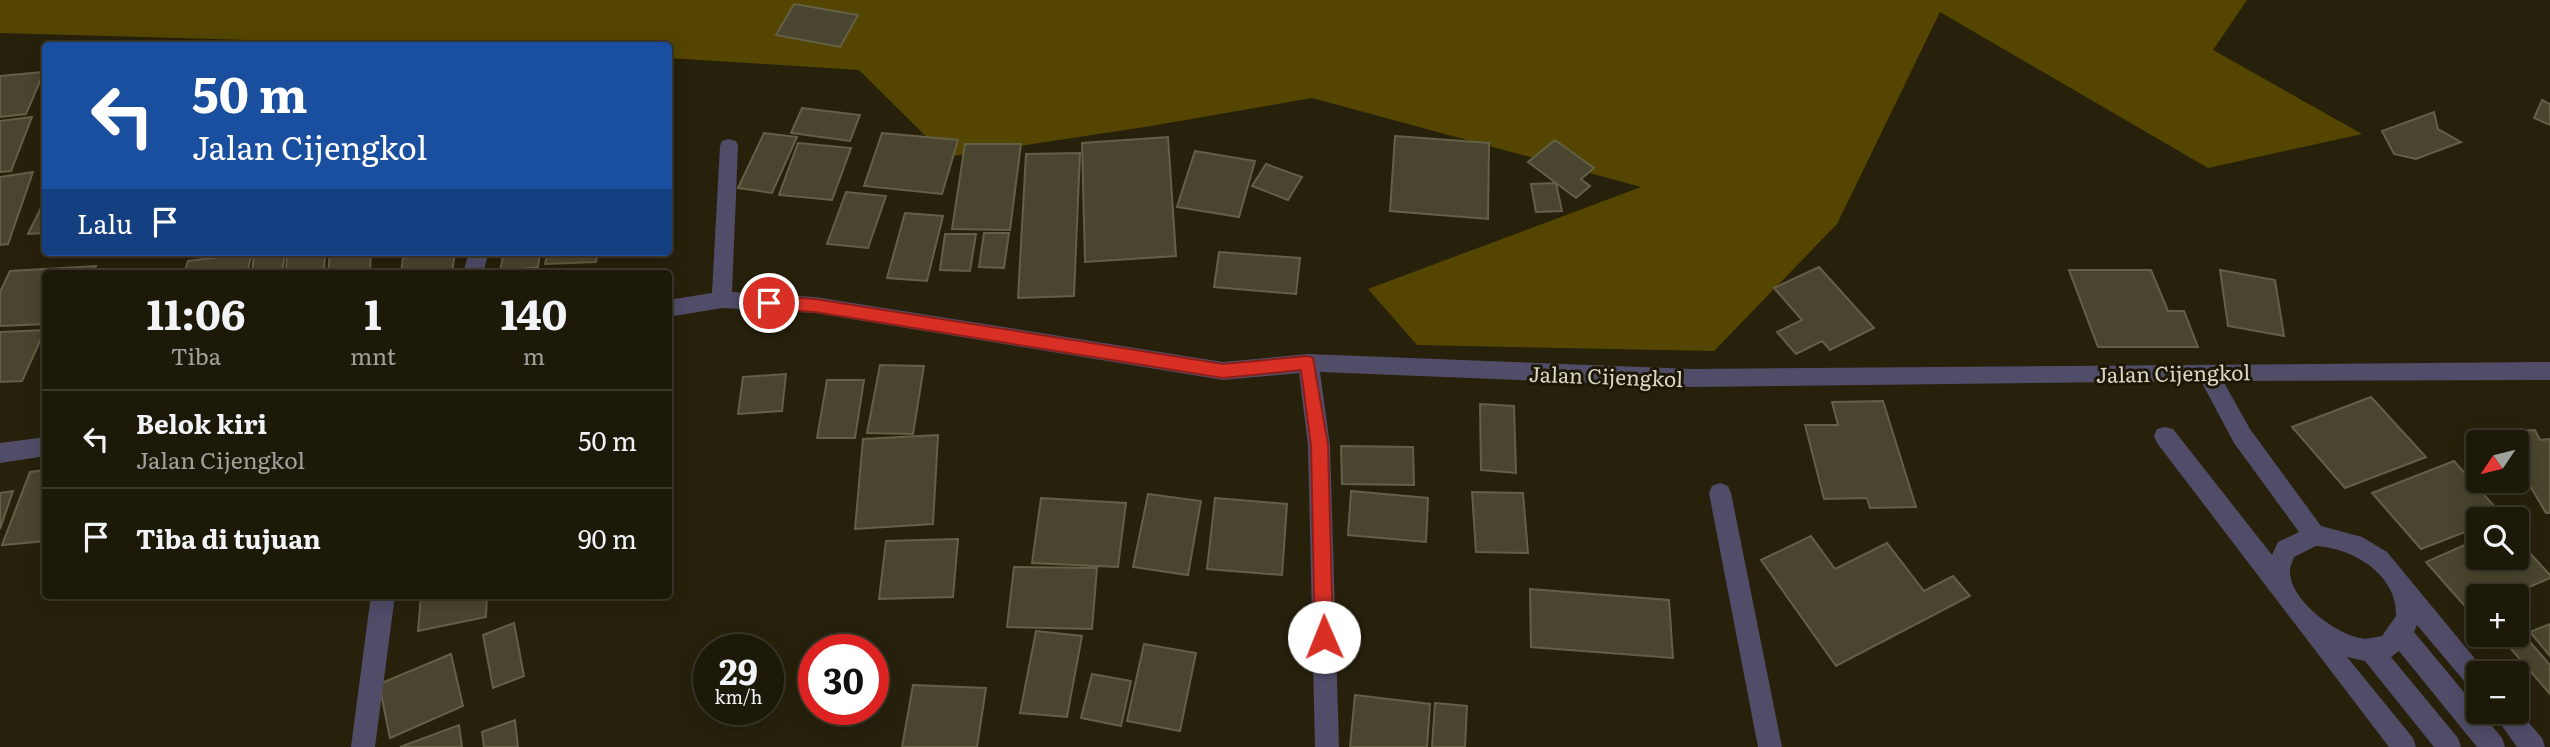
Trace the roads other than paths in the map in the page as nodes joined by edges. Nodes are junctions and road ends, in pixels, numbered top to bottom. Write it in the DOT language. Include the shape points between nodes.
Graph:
graph roads {
  1 [pos="729,146"];
  2 [pos="722,300"];
  3 [pos="672,308"];
  4 [pos="1308,363"];
  5 [pos="2550,371"];
  6 [pos="2207,372"];
  7 [pos="2165,436"];
  8 [pos="42,447"];
  9 [pos="0,453"];
  10 [pos="1720,494"];
  11 [pos="2315,536"];
  12 [pos="2281,584"];
  13 [pos="2404,591"];
  14 [pos="382,599"];
  15 [pos="2306,623"];
  16 [pos="2402,636"];
  17 [pos="2370,649"];
  18 [pos="2466,666"];
  19 [pos="2514,724"];
  20 [pos="363,747"];
  21 [pos="1327,747"];
  22 [pos="1770,747"];
  23 [pos="2404,747"];
  24 [pos="2449,747"];
  25 [pos="2493,747"];
  26 [pos="2533,747"];
  1 -- 2 [label="street"];
  2 -- 3 [label="street, Jalan Cijengkol"];
  2 -- 4 [label="street, Jalan Cijengkol" via="815,305 1223,371"];
  4 -- 6 [label="street, Jalan Cijengkol" via="1693,379"];
  4 -- 21 [label="street" via="1319,445"];
  5 -- 6 [label="street, Jalan Cijengkol"];
  6 -- 11 [label="street" via="2242,436"];
  7 -- 12 [label="street"];
  8 -- 9 [label="street"];
  10 -- 22 [label="street"];
  11 -- 12 [label="street" via="2293,543 2286,551 2279,571"];
  11 -- 13 [label="street" via="2341,539 2367,550 2389,569"];
  12 -- 15 [label="street"];
  13 -- 16 [label="street" via="2409,616"];
  13 -- 18 [label="street"];
  14 -- 20 [label="street"];
  15 -- 17 [label="street" via="2337,643"];
  15 -- 23 [label="street"];
  16 -- 17 [label="street" via="2388,646"];
  16 -- 25 [label="street"];
  17 -- 24 [label="street"];
  19 -- 26 [label="street"];
}
